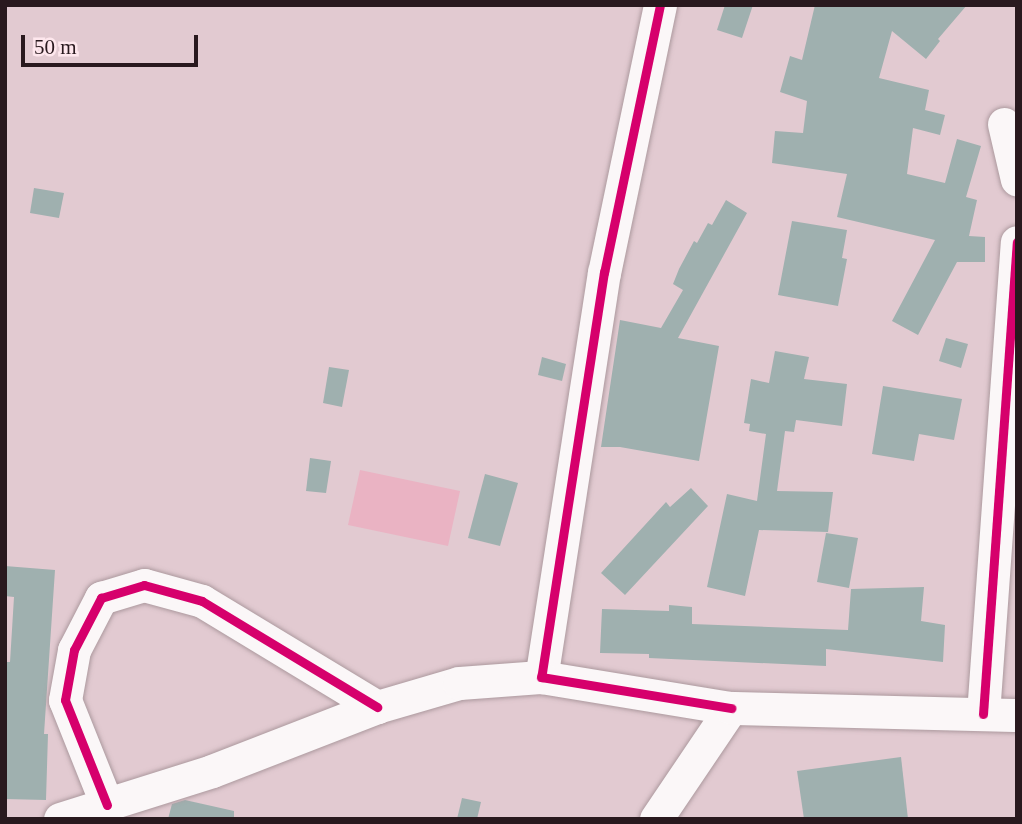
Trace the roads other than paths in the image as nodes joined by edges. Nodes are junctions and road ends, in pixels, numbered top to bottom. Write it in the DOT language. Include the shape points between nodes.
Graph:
graph roads {
  1 [pos="660,5"];
  2 [pos="1004,124"];
  3 [pos="1017,180"];
  4 [pos="1017,243"];
  5 [pos="541,677"];
  6 [pos="377,707"];
  7 [pos="731,708"];
  8 [pos="983,714"];
  9 [pos="1017,715"];
  10 [pos="107,805"];
  11 [pos="60,819"];
  12 [pos="656,819"];
  1 -- 5 [label="street" via="604,272"];
  2 -- 3 [label="street"];
  4 -- 8 [label="street"];
  5 -- 6 [label="street" via="458,683"];
  5 -- 7 [label="street"];
  6 -- 10 [label="street" via="212,771"];
  6 -- 10 [label="street" via="202,601 144,584 102,598 74,650 65,701"];
  7 -- 8 [label="street"];
  7 -- 12 [label="street"];
  8 -- 9 [label="street"];
  10 -- 11 [label="street"];
}
